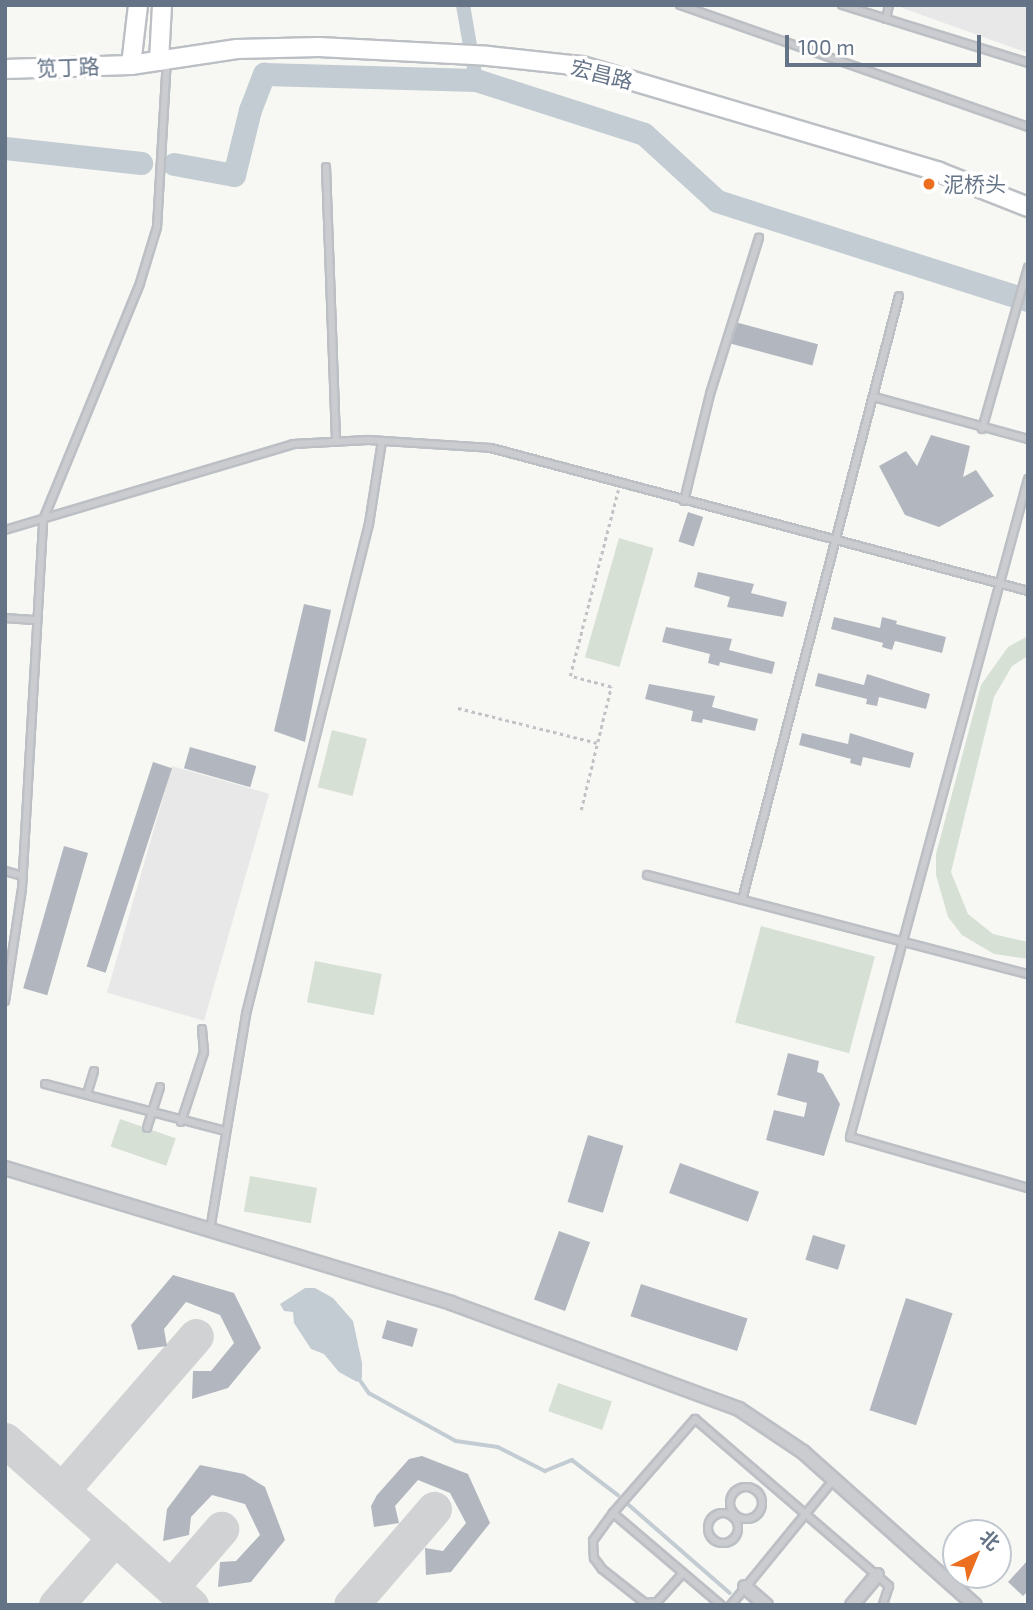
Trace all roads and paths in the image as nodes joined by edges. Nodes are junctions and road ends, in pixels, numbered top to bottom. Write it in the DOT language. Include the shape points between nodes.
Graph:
graph roads {
  1 [pos="138,5"];
  2 [pos="162,5"];
  3 [pos="680,5"];
  4 [pos="842,5"];
  5 [pos="890,5"];
  6 [pos="886,19"];
  7 [pos="163,60"];
  8 [pos="1028,62"];
  9 [pos="131,65"];
  10 [pos="5,69"];
  11 [pos="1028,127"];
  12 [pos="326,167"];
  13 [pos="1028,207"];
  14 [pos="759,238"];
  15 [pos="1028,267"];
  16 [pos="898,296"];
  17 [pos="874,397"];
  18 [pos="982,429"];
  19 [pos="1028,439"];
  20 [pos="382,441"];
  21 [pos="336,442"];
  22 [pos="1028,479"];
  23 [pos="620,483"];
  24 [pos="684,501"];
  25 [pos="43,520"];
  26 [pos="5,530"];
  27 [pos="837,541"];
  28 [pos="999,584"];
  29 [pos="1028,591"];
  30 [pos="5,618"];
  31 [pos="37,620"];
  32 [pos="458,708"];
  33 [pos="597,743"];
  34 [pos="581,810"];
  35 [pos="5,871"];
  36 [pos="647,875"];
  37 [pos="22,876"];
  38 [pos="742,900"];
  39 [pos="903,942"];
  40 [pos="9,957"];
  41 [pos="1028,974"];
  42 [pos="5,1001"];
  43 [pos="202,1029"];
  44 [pos="94,1071"];
  45 [pos="45,1084"];
  46 [pos="160,1087"];
  47 [pos="87,1094"];
  48 [pos="151,1114"];
  49 [pos="181,1122"];
  50 [pos="147,1128"];
  51 [pos="225,1131"];
  52 [pos="5,1168"];
  53 [pos="1028,1188"];
  54 [pos="210,1230"];
  55 [pos="767,1479"];
  56 [pos="834,1479"];
  57 [pos="757,1491"];
  58 [pos="806,1512"];
  59 [pos="612,1513"];
  60 [pos="734,1516"];
  61 [pos="683,1573"];
  62 [pos="877,1575"];
  63 [pos="745,1587"];
  64 [pos="721,1605"];
  65 [pos="731,1605"];
  66 [pos="766,1605"];
  67 [pos="852,1605"];
  68 [pos="883,1605"];
  69 [pos="975,1605"];
  1 -- 9 [label="street"];
  2 -- 7 [label="street"];
  3 -- 11 [label="lane"];
  4 -- 6 [label="lane"];
  5 -- 6 [label="lane"];
  6 -- 8 [label="lane"];
  7 -- 9 [label="street, 笕丁路"];
  7 -- 13 [label="street, 宏昌路" via="237,49 319,47 488,55 582,66 939,172"];
  7 -- 25 [label="lane" via="157,227 139,283"];
  9 -- 10 [label="street, 笕丁路"];
  12 -- 21 [label="lane"];
  14 -- 24 [label="lane" via="710,394"];
  15 -- 18 [label="lane"];
  16 -- 17 [label="lane"];
  17 -- 18 [label="lane"];
  17 -- 27 [label="lane"];
  18 -- 19 [label="lane"];
  20 -- 21 [label="lane"];
  20 -- 23 [label="lane" via="491,448"];
  20 -- 51 [label="lane" via="369,524 246,1014"];
  21 -- 25 [label="lane" via="293,444"];
  22 -- 28 [label="lane"];
  23 -- 24 [label="lane"];
  23 -- 33 [label="path" via="570,676 611,687"];
  24 -- 27 [label="lane"];
  25 -- 26 [label="lane"];
  25 -- 31 [label="lane"];
  27 -- 28 [label="lane"];
  27 -- 38 [label="lane"];
  28 -- 29 [label="lane"];
  28 -- 39 [label="lane"];
  30 -- 31 [label="lane"];
  31 -- 37 [label="lane"];
  32 -- 33 [label="path"];
  33 -- 34 [label="path"];
  35 -- 37 [label="lane"];
  36 -- 38 [label="lane"];
  37 -- 40 [label="lane"];
  38 -- 39 [label="lane"];
  39 -- 41 [label="lane"];
  39 -- 53 [label="lane" via="850,1137"];
  40 -- 42 [label="lane"];
  43 -- 49 [label="lane" via="204,1052"];
  44 -- 47 [label="lane"];
  45 -- 47 [label="lane"];
  46 -- 48 [label="lane"];
  47 -- 48 [label="lane"];
  48 -- 49 [label="lane"];
  48 -- 50 [label="lane"];
  49 -- 51 [label="lane"];
  51 -- 54 [label="lane"];
  52 -- 54 [label="street"];
  54 -- 56 [label="street" via="451,1303 739,1409"];
  55 -- 57 [label="lane"];
  55 -- 58 [label="lane"];
  55 -- 59 [label="lane" via="695,1419"];
  56 -- 58 [label="lane"];
  56 -- 69 [label="street"];
  57 -- 60 [label="lane" via="748,1487 735,1492"];
  57 -- 60 [label="lane" via="760,1510 754,1517"];
  58 -- 62 [label="lane"];
  58 -- 63 [label="lane"];
  59 -- 61 [label="lane"];
  59 -- 61 [label="lane" via="593,1541 594,1558 602,1569 645,1602 657,1602"];
  60 -- 60 [label="lane" via="736,1536 729,1542 713,1539 710,1521"];
  61 -- 64 [label="lane"];
  62 -- 67 [label="street"];
  62 -- 68 [label="lane" via="889,1586"];
  63 -- 65 [label="lane"];
  63 -- 66 [label="street"];
}
